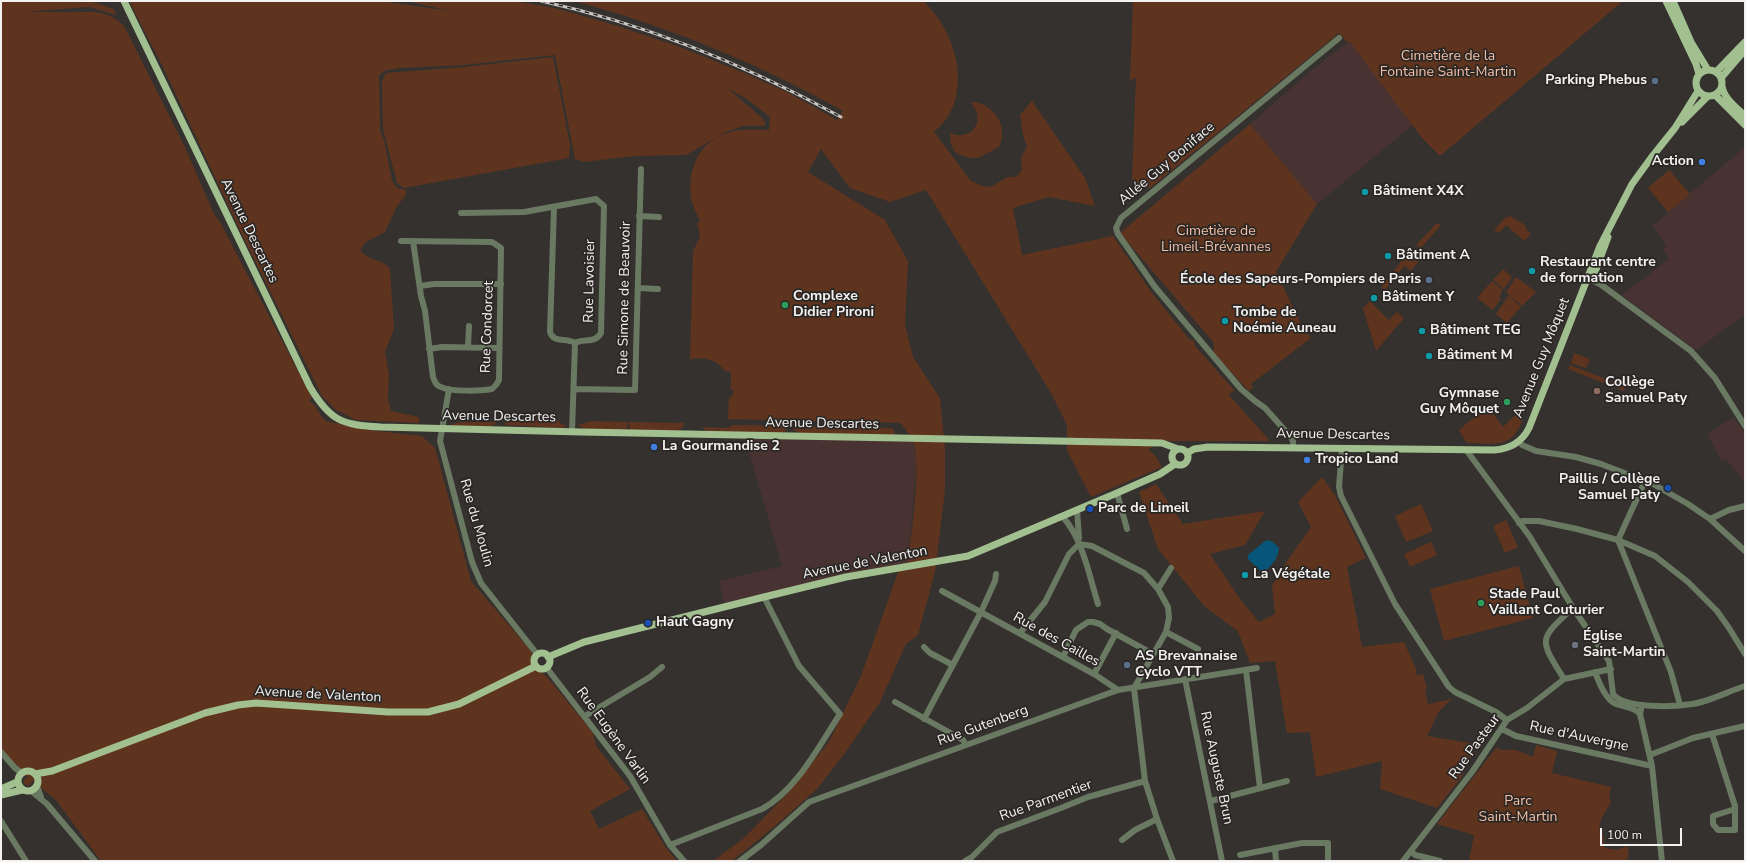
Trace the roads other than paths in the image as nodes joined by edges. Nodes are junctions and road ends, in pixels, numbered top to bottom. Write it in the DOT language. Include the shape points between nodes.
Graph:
graph roads {
  1 [pos="124,1"];
  2 [pos="1666,1"];
  3 [pos="1674,1"];
  4 [pos="1339,38"];
  5 [pos="1745,42"];
  6 [pos="1745,50"];
  7 [pos="1708,70"];
  8 [pos="1716,72"];
  9 [pos="1698,74"];
  10 [pos="1721,82"];
  11 [pos="1698,91"];
  12 [pos="1715,95"];
  13 [pos="1707,97"];
  14 [pos="1745,116"];
  15 [pos="1745,125"];
  16 [pos="1675,128"];
  17 [pos="641,169"];
  18 [pos="554,206"];
  19 [pos="462,214"];
  20 [pos="639,216"];
  21 [pos="659,217"];
  22 [pos="1612,223"];
  23 [pos="401,240"];
  24 [pos="413,241"];
  25 [pos="1592,280"];
  26 [pos="501,284"];
  27 [pos="420,286"];
  28 [pos="638,288"];
  29 [pos="658,289"];
  30 [pos="469,326"];
  31 [pos="575,343"];
  32 [pos="468,348"];
  33 [pos="499,348"];
  34 [pos="429,349"];
  35 [pos="449,389"];
  36 [pos="574,389"];
  37 [pos="1745,426"];
  38 [pos="442,429"];
  39 [pos="572,432"];
  40 [pos="1523,441"];
  41 [pos="1293,448"];
  42 [pos="1342,448"];
  43 [pos="1467,451"];
  44 [pos="1479,451"];
  45 [pos="1175,452"];
  46 [pos="1187,452"];
  47 [pos="1175,464"];
  48 [pos="1645,481"];
  49 [pos="1117,493"];
  50 [pos="1745,506"];
  51 [pos="1077,510"];
  52 [pos="1063,516"];
  53 [pos="1710,520"];
  54 [pos="1519,523"];
  55 [pos="1127,529"];
  56 [pos="1618,540"];
  57 [pos="1079,544"];
  58 [pos="1745,551"];
  59 [pos="1171,568"];
  60 [pos="996,574"];
  61 [pos="1158,589"];
  62 [pos="942,591"];
  63 [pos="764,597"];
  64 [pos="1098,604"];
  65 [pos="1573,608"];
  66 [pos="981,612"];
  67 [pos="1166,632"];
  68 [pos="1020,633"];
  69 [pos="1116,633"];
  70 [pos="924,646"];
  71 [pos="1198,649"];
  72 [pos="537,654"];
  73 [pos="1153,654"];
  74 [pos="1745,654"];
  75 [pos="548,657"];
  76 [pos="1062,657"];
  77 [pos="953,665"];
  78 [pos="536,666"];
  79 [pos="662,666"];
  80 [pos="546,668"];
  81 [pos="1257,668"];
  82 [pos="1246,670"];
  83 [pos="1611,670"];
  84 [pos="1595,672"];
  85 [pos="1094,674"];
  86 [pos="1186,679"];
  87 [pos="1564,679"];
  88 [pos="1745,686"];
  89 [pos="1134,688"];
  90 [pos="1118,690"];
  91 [pos="895,702"];
  92 [pos="1642,705"];
  93 [pos="1680,705"];
  94 [pos="1640,714"];
  95 [pos="585,716"];
  96 [pos="924,719"];
  97 [pos="1507,720"];
  98 [pos="1745,726"];
  99 [pos="1502,730"];
  100 [pos="1712,734"];
  101 [pos="966,745"];
  102 [pos="1,752"];
  103 [pos="1650,755"];
  104 [pos="1652,766"];
  105 [pos="52,771"];
  106 [pos="22,773"];
  107 [pos="35,774"];
  108 [pos="1145,781"];
  109 [pos="1287,781"];
  110 [pos="17,782"];
  111 [pos="37,784"];
  112 [pos="1260,788"];
  113 [pos="1,789"];
  114 [pos="22,790"];
  115 [pos="31,791"];
  116 [pos="1,795"];
  117 [pos="42,798"];
  118 [pos="1211,801"];
  119 [pos="1735,809"];
  120 [pos="1157,819"];
  121 [pos="1,821"];
  122 [pos="1122,840"];
  123 [pos="670,845"];
  124 [pos="1275,848"];
  125 [pos="1412,852"];
  126 [pos="1240,855"];
  127 [pos="26,861"];
  128 [pos="95,861"];
  129 [pos="684,861"];
  130 [pos="740,861"];
  131 [pos="965,861"];
  132 [pos="1173,861"];
  133 [pos="1222,861"];
  134 [pos="1276,861"];
  135 [pos="1328,861"];
  136 [pos="1404,861"];
  137 [pos="1440,861"];
  138 [pos="1662,861"];
  1 -- 38 [label="main road, Avenue Descartes" via="320,404 335,418 354,425"];
  2 -- 9 [label="main road" via="1696,64"];
  3 -- 7 [label="main road" via="1691,42"];
  4 -- 41 [label="street, Allée Guy Boniface" via="1122,218 1116,228 1155,287 1241,389 1265,408 1290,436"];
  5 -- 8 [label="main road"];
  6 -- 10 [label="main road"];
  7 -- 8 [label="main road"];
  7 -- 9 [label="main road"];
  8 -- 10 [label="main road"];
  9 -- 11 [label="main road" via="1695,81"];
  10 -- 12 [label="main road"];
  10 -- 14 [label="main road" via="1726,97"];
  11 -- 13 [label="main road"];
  11 -- 16 [label="main road, Avenue Guy Môquet"];
  12 -- 13 [label="main road"];
  12 -- 15 [label="main road"];
  13 -- 16 [label="main road, Avenue Guy Môquet"];
  16 -- 22 [label="main road, Avenue Guy Môquet" via="1632,184"];
  17 -- 20 [label="street, Rue Simone de Beauvoir"];
  18 -- 19 [label="street" via="524,212"];
  18 -- 31 [label="street, Rue Lavoisier" via="550,332 556,340 570,340"];
  18 -- 31 [label="street, Rue Lavoisier" via="596,199 604,206 601,333 593,340 580,340"];
  20 -- 21 [label="street"];
  20 -- 28 [label="street, Rue Simone de Beauvoir"];
  22 -- 25 [label="main road, Avenue Guy Môquet"];
  22 -- 40 [label="main road, Avenue Guy Môquet" via="1600,246"];
  23 -- 24 [label="street, Rue Condorcet"];
  24 -- 26 [label="street, Rue Condorcet" via="497,244 502,253"];
  24 -- 27 [label="street"];
  25 -- 37 [label="street" via="1691,351 1716,378"];
  25 -- 40 [label="main road, Avenue Guy Môquet" via="1532,429"];
  26 -- 27 [label="street"];
  26 -- 33 [label="street, Rue Condorcet"];
  27 -- 34 [label="street"];
  28 -- 29 [label="street"];
  28 -- 36 [label="street, Rue Simone de Beauvoir" via="635,390"];
  30 -- 32 [label="street"];
  31 -- 36 [label="street"];
  32 -- 33 [label="street"];
  32 -- 34 [label="street"];
  33 -- 35 [label="street, Rue Condorcet" via="499,380 496,385 486,390"];
  34 -- 35 [label="street" via="433,378 441,388"];
  35 -- 38 [label="street, Rue du Moulin"];
  36 -- 39 [label="street"];
  38 -- 39 [label="main road, Avenue Descartes"];
  38 -- 72 [label="street, Rue du Moulin" via="440,441 472,562 482,583"];
  39 -- 45 [label="main road, Avenue Descartes" via="1162,443"];
  40 -- 44 [label="main road, Avenue Guy Môquet" via="1501,450"];
  40 -- 44 [label="main road" via="1512,451"];
  40 -- 48 [label="street" via="1536,451 1576,457"];
  41 -- 42 [label="main road, Avenue Descartes"];
  41 -- 46 [label="main road, Avenue Descartes" via="1208,447"];
  42 -- 43 [label="main road, Avenue Descartes"];
  42 -- 97 [label="street" via="1339,487 1341,496 1395,604 1450,687"];
  43 -- 44 [label="main road, Avenue Descartes"];
  43 -- 54 [label="street"];
  45 -- 46 [label="main road"];
  45 -- 47 [label="main road" via="1172,460"];
  46 -- 47 [label="main road" via="1187,462 1183,465"];
  47 -- 49 [label="main road, Avenue de Valenton" via="1160,474"];
  48 -- 53 [label="street" via="1688,504"];
  48 -- 56 [label="street"];
  49 -- 51 [label="main road, Avenue de Valenton"];
  49 -- 55 [label="street"];
  50 -- 53 [label="street"];
  51 -- 52 [label="main road, Avenue de Valenton"];
  51 -- 57 [label="street"];
  52 -- 57 [label="street" via="1072,527"];
  52 -- 63 [label="main road, Avenue de Valenton" via="968,556 846,577"];
  53 -- 58 [label="street"];
  54 -- 56 [label="street" via="1539,521"];
  54 -- 65 [label="street"];
  56 -- 74 [label="street" via="1655,556 1688,582 1717,611"];
  56 -- 93 [label="street" via="1671,672"];
  57 -- 61 [label="street" via="1092,546 1144,573"];
  57 -- 64 [label="street"];
  57 -- 68 [label="street" via="1069,554 1045,602"];
  59 -- 61 [label="street"];
  60 -- 66 [label="street"];
  61 -- 67 [label="street" via="1169,612"];
  62 -- 66 [label="street, Rue des Cailles"];
  63 -- 75 [label="main road, Avenue de Valenton" via="584,642"];
  63 -- 123 [label="street" via="799,666 840,714 806,767 775,802"];
  65 -- 83 [label="street" via="1609,661"];
  65 -- 87 [label="street" via="1552,627 1544,644"];
  66 -- 68 [label="street, Rue des Cailles"];
  66 -- 77 [label="street"];
  67 -- 71 [label="street"];
  67 -- 73 [label="street"];
  68 -- 76 [label="street, Rue des Cailles"];
  69 -- 73 [label="street"];
  69 -- 76 [label="street" via="1100,624 1088,622 1076,630"];
  69 -- 85 [label="street"];
  70 -- 77 [label="street" via="930,653"];
  72 -- 75 [label="main road" via="543,653"];
  72 -- 78 [label="main road" via="534,658"];
  73 -- 89 [label="street"];
  75 -- 80 [label="main road" via="550,662"];
  76 -- 85 [label="street, Rue des Cailles"];
  77 -- 96 [label="street"];
  78 -- 80 [label="main road" via="539,669"];
  78 -- 105 [label="main road, Avenue de Valenton" via="459,704 428,712 388,712 256,703 238,705 205,713"];
  79 -- 95 [label="street" via="650,677"];
  80 -- 95 [label="street, Rue Eugène Varlin"];
  81 -- 82 [label="street, Rue Gutenberg"];
  82 -- 86 [label="street, Rue Gutenberg"];
  82 -- 112 [label="street"];
  83 -- 84 [label="street, Rue Pasteur"];
  83 -- 92 [label="street" via="1615,696"];
  84 -- 87 [label="street, Rue Pasteur"];
  84 -- 94 [label="street" via="1603,689 1614,703"];
  85 -- 90 [label="street, Rue des Cailles"];
  86 -- 89 [label="street, Rue Gutenberg"];
  86 -- 118 [label="street, Rue Auguste Brun"];
  87 -- 97 [label="street, Rue Pasteur"];
  88 -- 93 [label="street" via="1693,704"];
  89 -- 90 [label="street, Rue Gutenberg"];
  89 -- 108 [label="street"];
  90 -- 101 [label="street, Rue Gutenberg"];
  91 -- 96 [label="street"];
  92 -- 93 [label="street"];
  92 -- 94 [label="street"];
  94 -- 103 [label="street"];
  95 -- 123 [label="street, Rue Eugène Varlin" via="630,776"];
  96 -- 101 [label="street" via="963,740"];
  97 -- 99 [label="street, Rue Pasteur"];
  98 -- 100 [label="street"];
  99 -- 104 [label="street, Rue d'Auvergne" via="1516,736"];
  99 -- 125 [label="street, Rue Pasteur"];
  100 -- 103 [label="street" via="1693,738"];
  100 -- 119 [label="street"];
  101 -- 130 [label="street, Rue Gutenberg" via="809,802"];
  102 -- 106 [label="street"];
  103 -- 104 [label="street"];
  104 -- 138 [label="street"];
  105 -- 107 [label="main road, Avenue de Valenton"];
  105 -- 111 [label="main road, Avenue de Valenton" via="43,776"];
  106 -- 107 [label="main road"];
  106 -- 110 [label="main road"];
  107 -- 111 [label="main road"];
  108 -- 120 [label="street"];
  108 -- 131 [label="street, Rue Parmentier" via="1088,797 997,832"];
  109 -- 112 [label="street"];
  110 -- 113 [label="main road"];
  110 -- 114 [label="main road"];
  111 -- 115 [label="main road"];
  111 -- 117 [label="street"];
  112 -- 118 [label="street"];
  114 -- 115 [label="main road"];
  114 -- 116 [label="main road"];
  115 -- 117 [label="street"];
  117 -- 128 [label="street"];
  118 -- 133 [label="street, Rue Auguste Brun"];
  119 -- 119 [label="street" via="1736,830 1718,830 1713,824 1712,816"];
  120 -- 122 [label="street"];
  120 -- 132 [label="street"];
  121 -- 127 [label="street"];
  123 -- 129 [label="street, Rue Eugène Varlin"];
  124 -- 126 [label="street"];
  124 -- 134 [label="street"];
  124 -- 135 [label="street" via="1302,843 1328,843"];
  125 -- 136 [label="street, Rue Pasteur"];
  125 -- 137 [label="street"];
}
